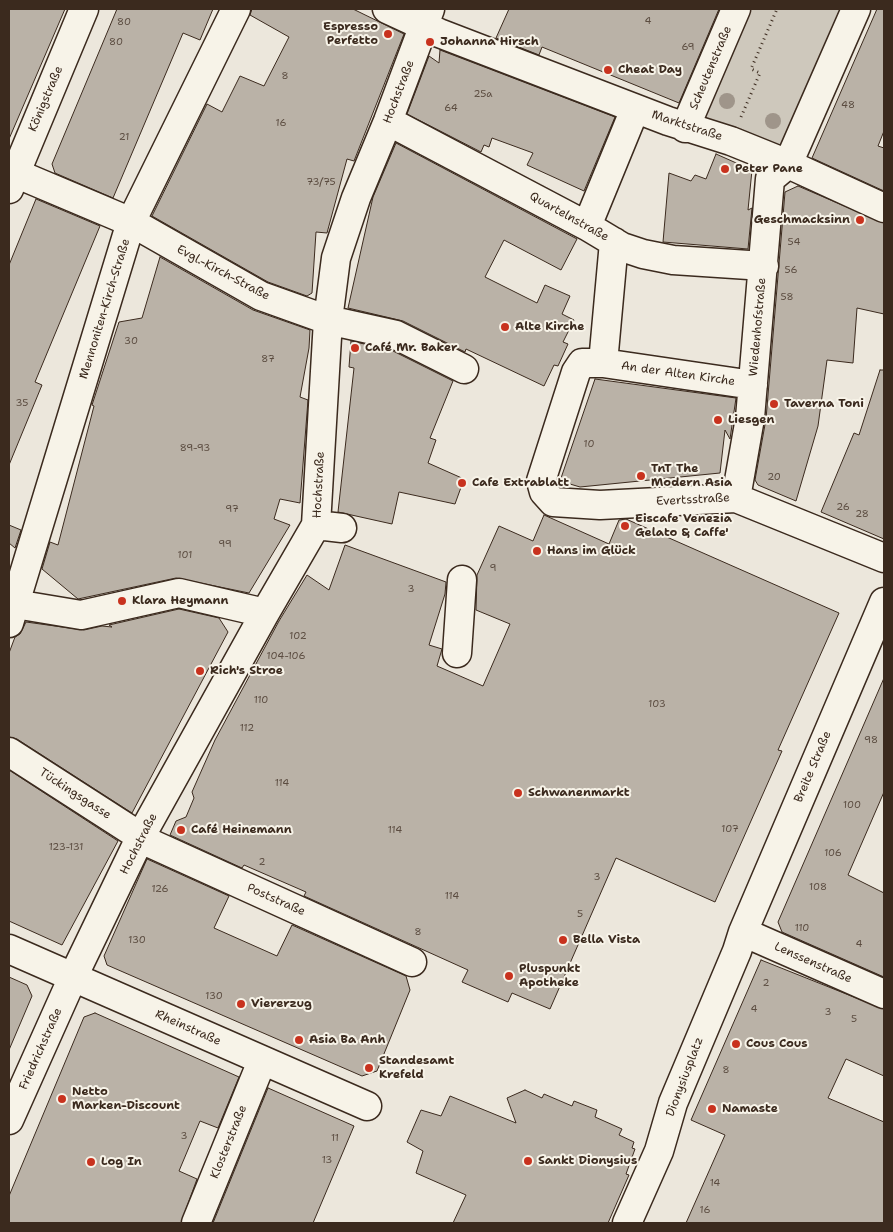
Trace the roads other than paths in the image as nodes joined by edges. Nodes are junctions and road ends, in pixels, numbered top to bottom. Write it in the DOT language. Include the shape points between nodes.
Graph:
graph roads {
  1 [pos="84,9"];
  2 [pos="236,9"];
  3 [pos="387,9"];
  4 [pos="736,9"];
  5 [pos="856,9"];
  6 [pos="427,17"];
  7 [pos="635,109"];
  8 [pos="388,121"];
  9 [pos="685,128"];
  10 [pos="788,164"];
  11 [pos="12,181"];
  12 [pos="884,208"];
  13 [pos="131,222"];
  14 [pos="587,226"];
  15 [pos="614,242"];
  16 [pos="764,266"];
  17 [pos="328,320"];
  18 [pos="603,363"];
  19 [pos="464,369"];
  20 [pos="753,385"];
  21 [pos="535,496"];
  22 [pos="736,498"];
  23 [pos="884,558"];
  24 [pos="462,580"];
  25 [pos="884,602"];
  26 [pos="11,611"];
  27 [pos="264,613"];
  28 [pos="457,653"];
  29 [pos="9,752"];
  30 [pos="141,836"];
  31 [pos="743,932"];
  32 [pos="9,949"];
  33 [pos="412,962"];
  34 [pos="73,978"];
  35 [pos="884,994"];
  36 [pos="262,1061"];
  37 [pos="367,1106"];
  38 [pos="9,1120"];
  39 [pos="630,1222"];
  40 [pos="196,1223"];
  1 -- 11 [label="street, Königstraße"];
  2 -- 13 [label="street, Mennoniten-Kirch-Straße"];
  3 -- 6 [label="street, Marktstraße"];
  4 -- 9 [label="street, Scheutenstraße"];
  5 -- 10 [label="street"];
  6 -- 7 [label="street, Marktstraße" via="486,51"];
  6 -- 8 [label="street, Hochstraße"];
  7 -- 9 [label="street, Marktstraße"];
  7 -- 14 [label="street"];
  8 -- 14 [label="street, Quartelnstraße"];
  8 -- 17 [label="street, Hochstraße" via="356,198 336,258"];
  9 -- 10 [label="street, Marktstraße" via="731,141"];
  10 -- 12 [label="street, Marktstraße"];
  10 -- 16 [label="street, Wiedenhofstraße" via="770,179"];
  11 -- 13 [label="street, Evgl.-Kirch-Straße"];
  13 -- 17 [label="street, Evgl.-Kirch-Straße" via="261,296"];
  13 -- 26 [label="street, Mennoniten-Kirch-Straße"];
  14 -- 15 [label="street, Quartelnstraße"];
  15 -- 16 [label="street, Quartelnstraße" via="637,252 673,260"];
  15 -- 18 [label="street"];
  16 -- 20 [label="street, Wiedenhofstraße"];
  17 -- 19 [label="street, Evgl.-Kirch-Straße" via="396,335"];
  17 -- 27 [label="street, Hochstraße" via="329,526"];
  18 -- 20 [label="street, An der Alten Kirche"];
  18 -- 21 [label="street, An der Alten Kirche" via="582,363 576,372"];
  20 -- 22 [label="street, Wiedenhofstraße"];
  21 -- 22 [label="street, Evertsstraße" via="553,502 600,505"];
  22 -- 23 [label="street, Evertsstraße"];
  24 -- 28 [label="street"];
  25 -- 31 [label="street, Breite Straße"];
  26 -- 27 [label="street" via="81,615 178,593"];
  27 -- 30 [label="street, Hochstraße"];
  29 -- 30 [label="street, Tückingsgasse"];
  30 -- 33 [label="street, Poststraße" via="152,844"];
  30 -- 34 [label="street, Hochstraße"];
  31 -- 35 [label="street, Lenssenstraße"];
  31 -- 39 [label="street, Dionysiusplatz" via="673,1103 659,1151"];
  32 -- 34 [label="street, Rheinstraße"];
  34 -- 36 [label="street, Rheinstraße"];
  34 -- 38 [label="street, Friedrichstraße"];
  36 -- 37 [label="street, Rheinstraße"];
  36 -- 40 [label="street, Klosterstraße"];
}
